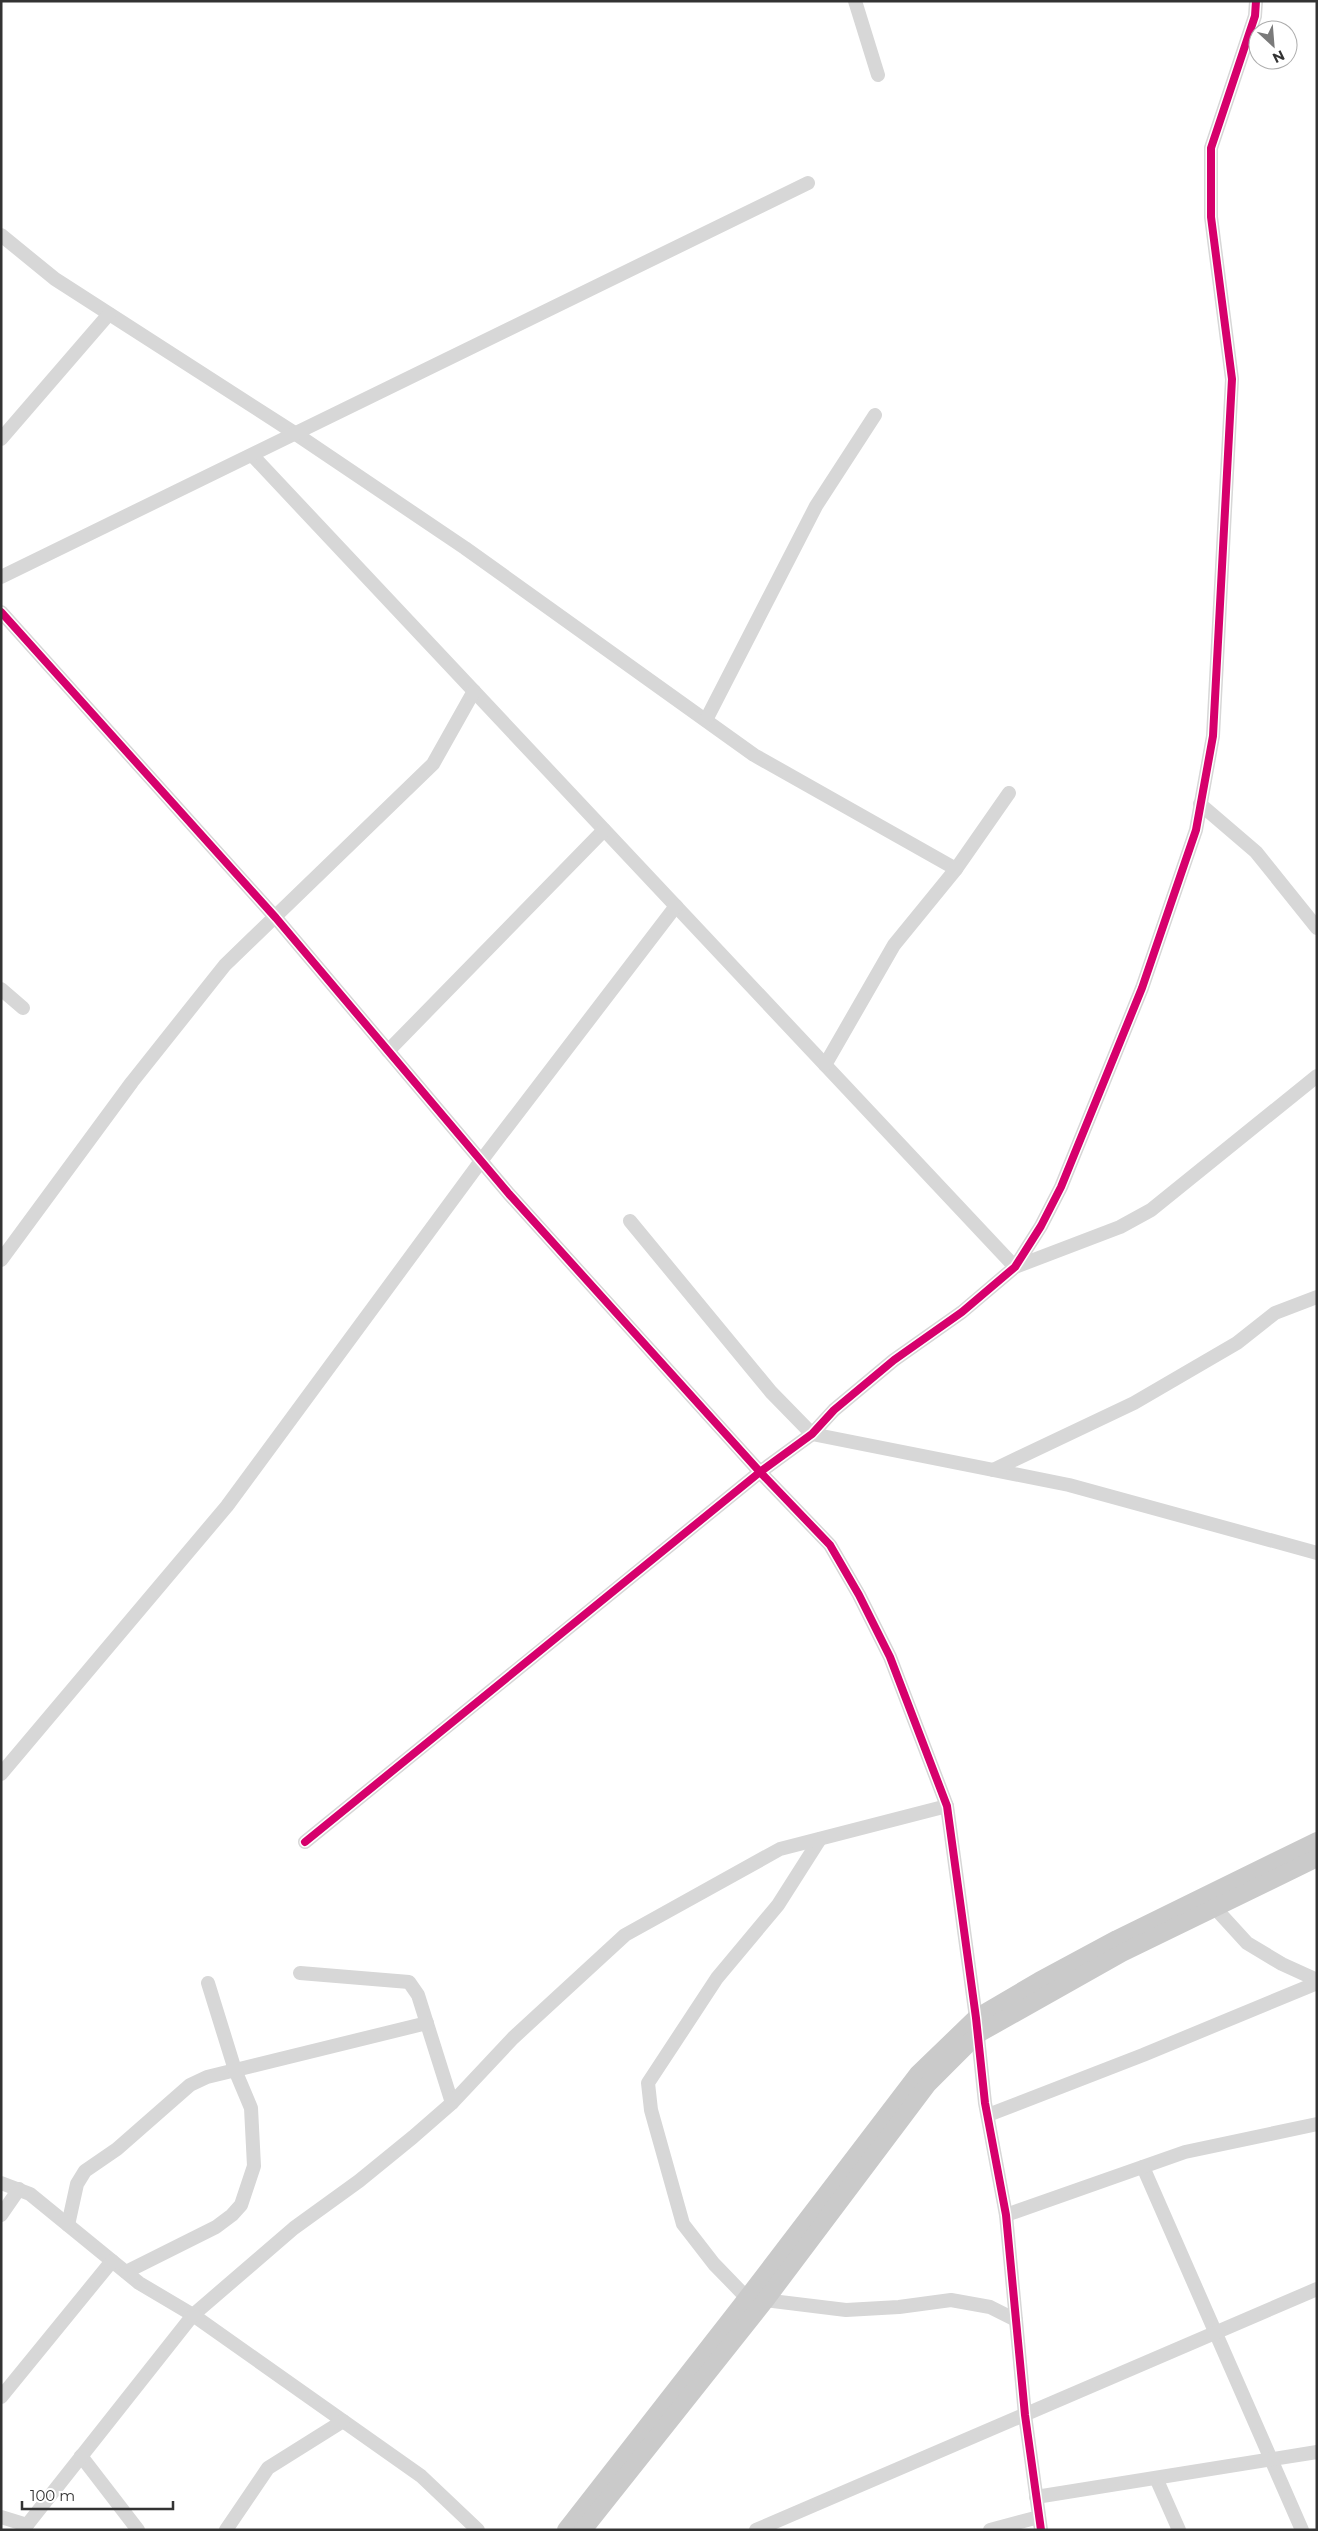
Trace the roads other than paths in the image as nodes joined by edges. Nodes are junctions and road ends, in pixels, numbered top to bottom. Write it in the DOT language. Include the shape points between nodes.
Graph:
graph roads {
  1 [pos="855,1"];
  2 [pos="1256,1"];
  3 [pos="878,75"];
  4 [pos="808,183"];
  5 [pos="1,235"];
  6 [pos="109,314"];
  7 [pos="875,415"];
  8 [pos="296,434"];
  9 [pos="1,439"];
  10 [pos="252,455"];
  11 [pos="1,577"];
  12 [pos="1,612"];
  13 [pos="474,691"];
  14 [pos="706,720"];
  15 [pos="1009,793"];
  16 [pos="1200,804"];
  17 [pos="604,830"];
  18 [pos="956,869"];
  19 [pos="676,906"];
  20 [pos="276,918"];
  21 [pos="1317,928"];
  22 [pos="1,989"];
  23 [pos="23,1008"];
  24 [pos="388,1051"];
  25 [pos="825,1065"];
  26 [pos="1317,1076"];
  27 [pos="481,1161"];
  28 [pos="630,1220"];
  29 [pos="1,1260"];
  30 [pos="1015,1267"];
  31 [pos="1317,1297"];
  32 [pos="812,1434"];
  33 [pos="993,1470"];
  34 [pos="760,1472"];
  35 [pos="1317,1553"];
  36 [pos="1,1774"];
  37 [pos="947,1806"];
  38 [pos="820,1839"];
  39 [pos="1317,1841"];
  40 [pos="305,1842"];
  41 [pos="1317,1858"];
  42 [pos="1215,1908"];
  43 [pos="300,1973"];
  44 [pos="1317,1982"];
  45 [pos="208,1983"];
  46 [pos="427,2023"];
  47 [pos="977,2026"];
  48 [pos="235,2070"];
  49 [pos="452,2102"];
  50 [pos="988,2115"];
  51 [pos="1317,2124"];
  52 [pos="1143,2167"];
  53 [pos="1,2182"];
  54 [pos="19,2189"];
  55 [pos="1,2215"];
  56 [pos="1006,2215"];
  57 [pos="68,2225"];
  58 [pos="112,2261"];
  59 [pos="126,2272"];
  60 [pos="1317,2289"];
  61 [pos="756,2300"];
  62 [pos="193,2315"];
  63 [pos="1016,2320"];
  64 [pos="1216,2332"];
  65 [pos="1,2397"];
  66 [pos="1025,2415"];
  67 [pos="343,2421"];
  68 [pos="1317,2452"];
  69 [pos="81,2456"];
  70 [pos="1273,2459"];
  71 [pos="1156,2478"];
  72 [pos="1036,2497"];
  73 [pos="1,2516"];
  74 [pos="1040,2523"];
  75 [pos="25,2527"];
  76 [pos="138,2530"];
  77 [pos="226,2530"];
  78 [pos="478,2530"];
  79 [pos="566,2530"];
  80 [pos="583,2530"];
  81 [pos="756,2530"];
  82 [pos="990,2530"];
  83 [pos="1179,2530"];
  84 [pos="1302,2530"];
  1 -- 3 [label="street"];
  2 -- 16 [label="street" via="1255,16 1211,148 1212,217 1232,379 1213,736"];
  4 -- 8 [label="street"];
  5 -- 6 [label="street" via="55,279"];
  6 -- 8 [label="street"];
  6 -- 9 [label="street"];
  7 -- 14 [label="street" via="816,506"];
  8 -- 10 [label="street"];
  8 -- 14 [label="street" via="466,548"];
  10 -- 11 [label="street"];
  10 -- 13 [label="street"];
  12 -- 20 [label="street"];
  13 -- 17 [label="street"];
  13 -- 20 [label="street" via="433,764"];
  14 -- 18 [label="street" via="754,754"];
  15 -- 18 [label="street"];
  16 -- 21 [label="street" via="1256,852"];
  16 -- 30 [label="street" via="1196,830 1135,1006 1061,1187"];
  17 -- 19 [label="street"];
  17 -- 24 [label="street"];
  18 -- 25 [label="street" via="894,945"];
  19 -- 25 [label="street"];
  19 -- 27 [label="street"];
  20 -- 24 [label="street"];
  20 -- 29 [label="street" via="225,965 132,1082"];
  22 -- 23 [label="street"];
  24 -- 27 [label="street"];
  25 -- 30 [label="street"];
  26 -- 30 [label="street" via="1151,1210 1120,1227"];
  27 -- 34 [label="street"];
  27 -- 36 [label="street" via="227,1506"];
  28 -- 32 [label="street" via="771,1392"];
  30 -- 32 [label="street" via="962,1312 894,1360 834,1410"];
  31 -- 33 [label="street" via="1275,1313 1237,1343 1134,1404"];
  32 -- 33 [label="street"];
  32 -- 34 [label="street"];
  33 -- 35 [label="street" via="1069,1485"];
  34 -- 37 [label="street" via="830,1546 860,1596 890,1657"];
  34 -- 40 [label="street"];
  37 -- 38 [label="street"];
  37 -- 47 [label="street"];
  38 -- 49 [label="street" via="780,1850 625,1935 513,2038"];
  38 -- 61 [label="street" via="778,1905 717,1978 648,2083 651,2110 683,2224 714,2264"];
  39 -- 47 [label="main road" via="1039,1981"];
  41 -- 42 [label="main road"];
  42 -- 44 [label="street" via="1247,1943"];
  42 -- 47 [label="main road"];
  43 -- 46 [label="street" via="409,1982 418,1995"];
  44 -- 50 [label="street"];
  45 -- 48 [label="street"];
  46 -- 48 [label="street"];
  46 -- 49 [label="street"];
  47 -- 50 [label="street"];
  47 -- 61 [label="main road"];
  48 -- 57 [label="street" via="190,2085 117,2149 85,2170 77,2184"];
  48 -- 59 [label="street" via="251,2108 254,2166 241,2205 216,2227"];
  49 -- 62 [label="street" via="359,2181 294,2228"];
  50 -- 56 [label="street"];
  51 -- 52 [label="street" via="1185,2152"];
  52 -- 56 [label="street"];
  52 -- 64 [label="street"];
  53 -- 54 [label="street"];
  54 -- 55 [label="street"];
  54 -- 57 [label="street"];
  56 -- 63 [label="street"];
  57 -- 58 [label="street"];
  58 -- 59 [label="street"];
  58 -- 65 [label="street"];
  59 -- 62 [label="street"];
  60 -- 64 [label="street"];
  61 -- 63 [label="street" via="846,2310 951,2300 990,2307"];
  61 -- 79 [label="main road"];
  61 -- 80 [label="main road"];
  62 -- 67 [label="street"];
  62 -- 69 [label="street"];
  63 -- 66 [label="street"];
  64 -- 66 [label="street"];
  64 -- 70 [label="street"];
  66 -- 72 [label="street"];
  66 -- 81 [label="street"];
  67 -- 77 [label="street" via="268,2468"];
  67 -- 78 [label="street" via="421,2476"];
  68 -- 70 [label="street"];
  69 -- 75 [label="street"];
  69 -- 76 [label="street"];
  70 -- 71 [label="street"];
  70 -- 84 [label="street"];
  71 -- 72 [label="street"];
  71 -- 83 [label="street"];
  72 -- 74 [label="street"];
  73 -- 75 [label="street"];
  74 -- 82 [label="street"];
}
